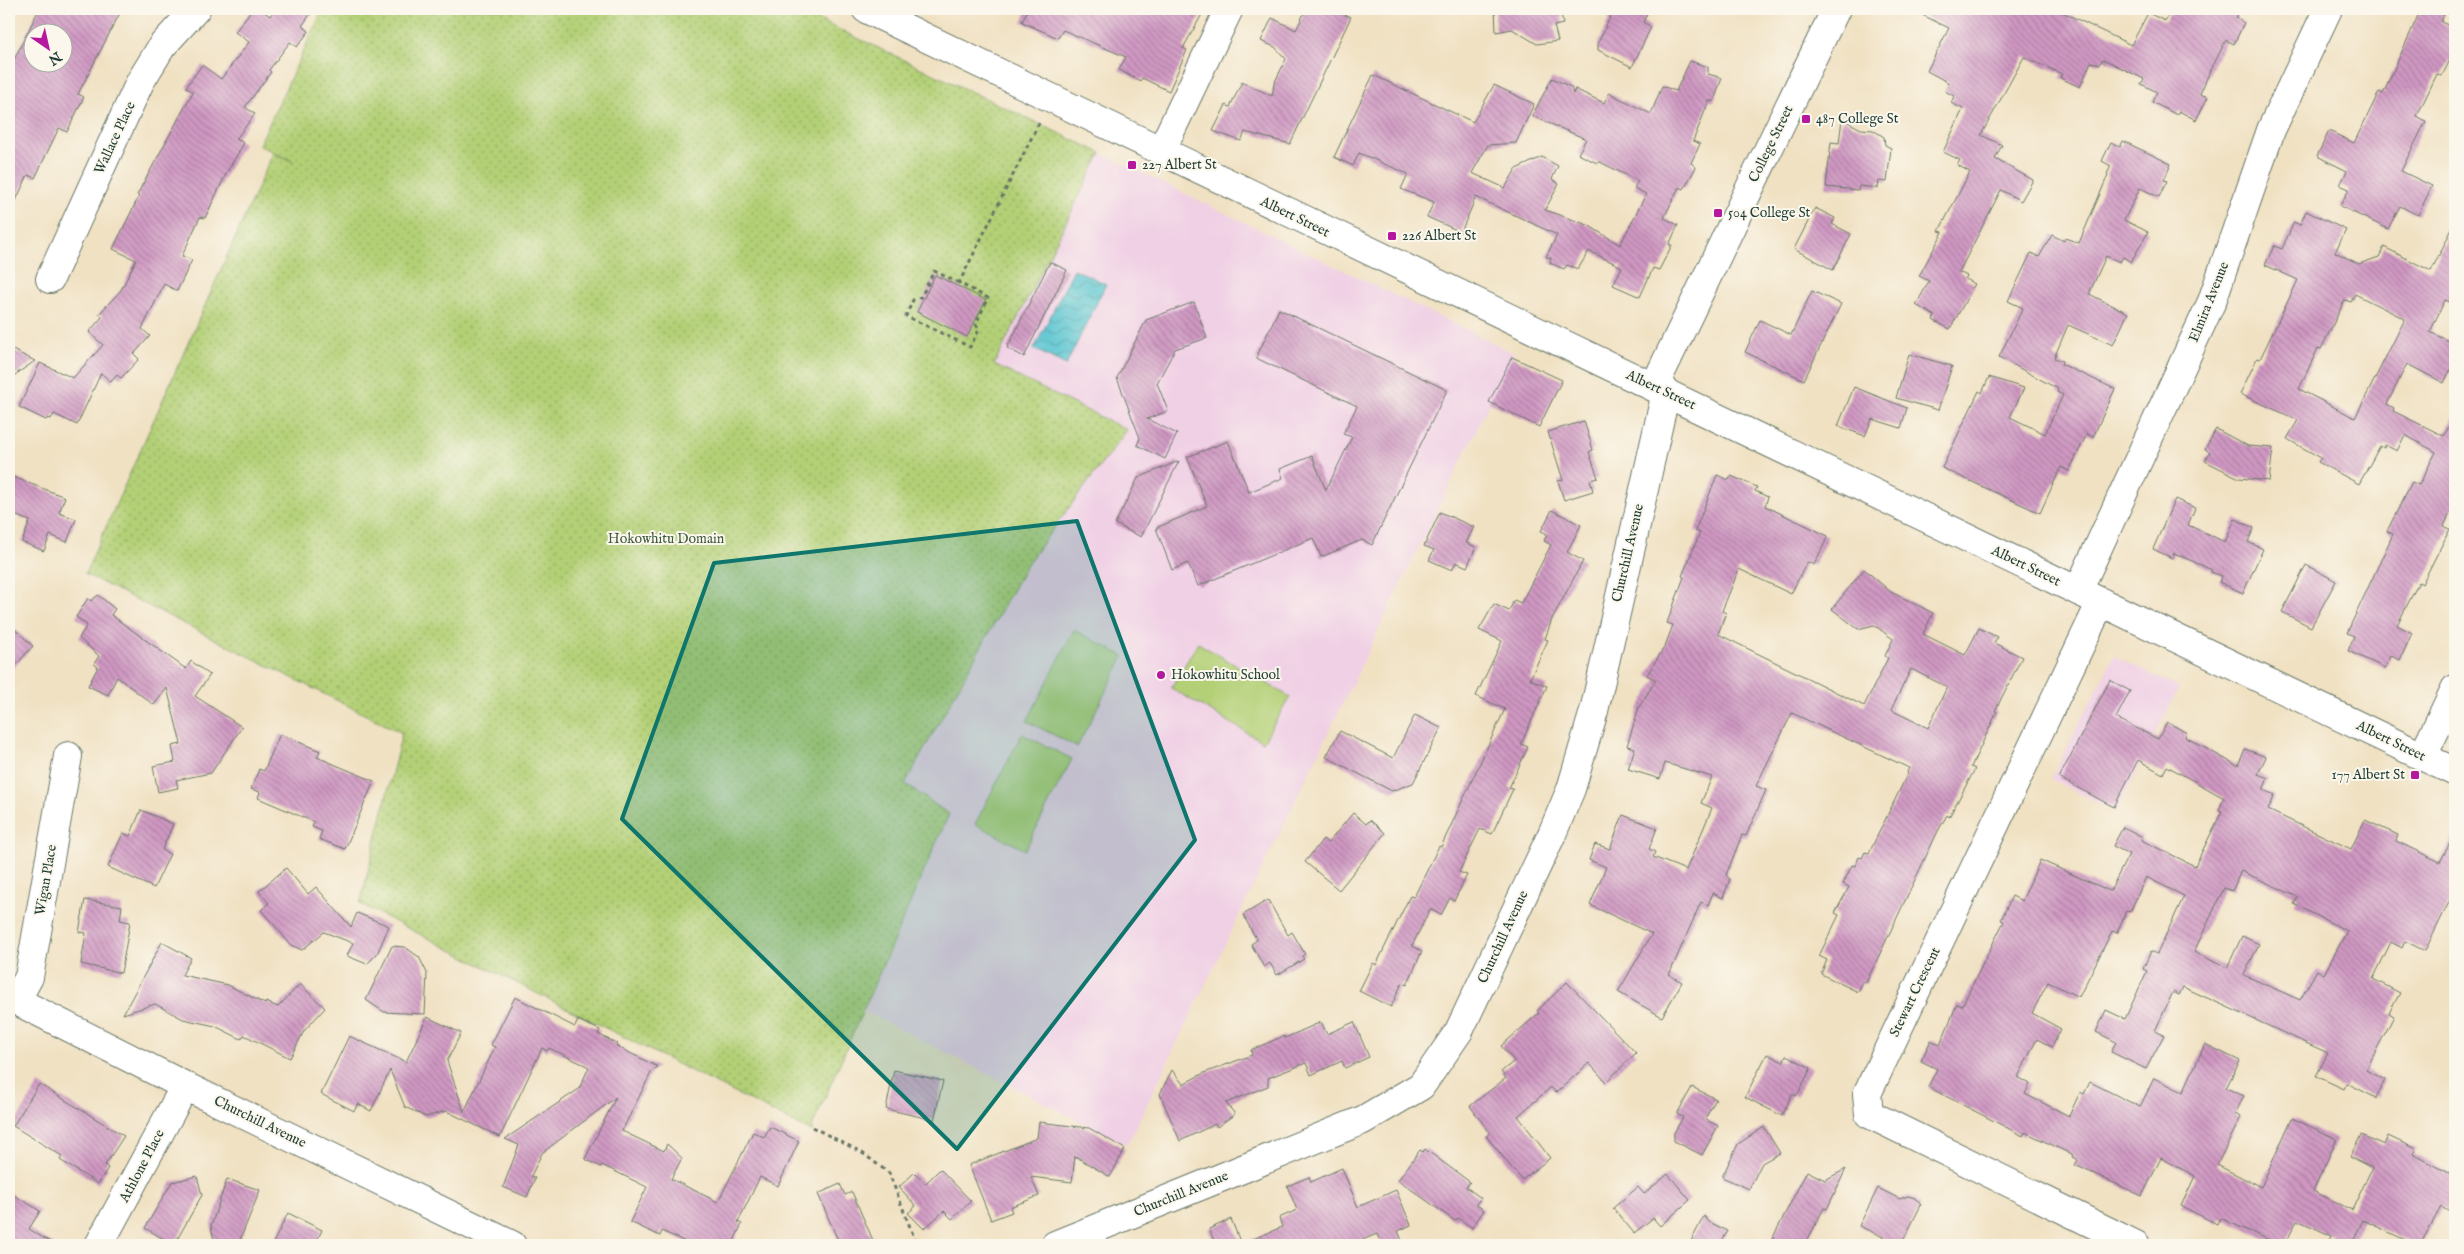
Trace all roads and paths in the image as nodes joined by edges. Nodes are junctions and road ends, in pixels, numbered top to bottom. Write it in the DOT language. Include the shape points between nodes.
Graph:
graph roads {
  1 [pos="196,9"];
  2 [pos="866,9"];
  3 [pos="1229,9"];
  4 [pos="1836,9"];
  5 [pos="2328,9"];
  6 [pos="1041,118"];
  7 [pos="1161,152"];
  8 [pos="50,279"];
  9 [pos="959,284"];
  10 [pos="1660,389"];
  11 [pos="2089,597"];
  12 [pos="2455,689"];
  13 [pos="68,756"];
  14 [pos="2423,756"];
  15 [pos="2455,772"];
  16 [pos="12,999"];
  17 [pos="184,1086"];
  18 [pos="812,1127"];
  19 [pos="100,1245"];
  20 [pos="512,1245"];
  21 [pos="917,1245"];
  22 [pos="1055,1245"];
  23 [pos="2136,1245"];
  1 -- 8 [label="street, Wallace Place" via="162,46 140,82"];
  2 -- 7 [label="street, Albert Street"];
  3 -- 7 [label="street"];
  4 -- 10 [label="street, College Street"];
  5 -- 11 [label="street, Elmira Avenue" via="2271,130 2212,302"];
  6 -- 9 [label="path"];
  7 -- 10 [label="street, Albert Street"];
  9 -- 9 [label="path" via="988,298 970,347 906,316 913,300 922,296 934,271"];
  10 -- 11 [label="street, Albert Street"];
  10 -- 22 [label="street, Churchill Avenue" via="1594,711 1571,789 1459,1031 1421,1086 1363,1120"];
  11 -- 14 [label="street, Albert Street"];
  11 -- 23 [label="street, Stewart Crescent" via="1867,1094 1868,1114"];
  12 -- 14 [label="street"];
  13 -- 16 [label="street, Wigan Place" via="29,977"];
  14 -- 15 [label="street, Albert Street"];
  16 -- 17 [label="street, Churchill Avenue"];
  17 -- 19 [label="street, Athlone Place"];
  17 -- 20 [label="street, Churchill Avenue"];
  18 -- 21 [label="path" via="861,1152 889,1173"];
}
